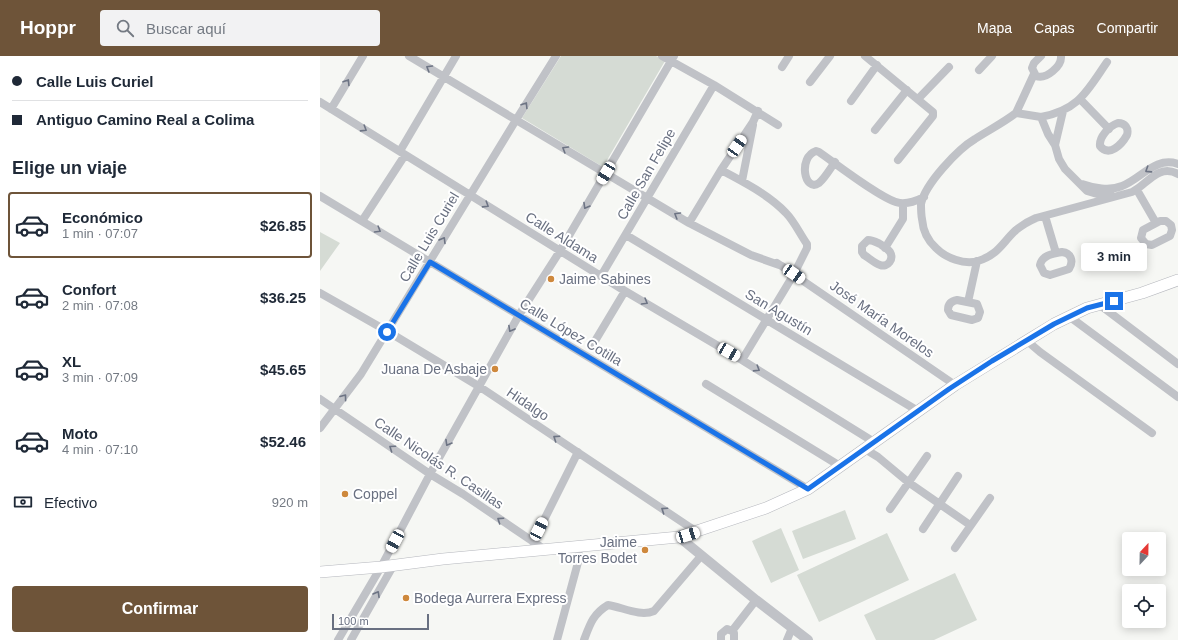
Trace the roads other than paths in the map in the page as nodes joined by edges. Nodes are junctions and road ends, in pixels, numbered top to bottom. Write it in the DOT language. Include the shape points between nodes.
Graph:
graph roads {
  1 [pos="363,56"];
  2 [pos="409,56"];
  3 [pos="456,56"];
  4 [pos="556,56"];
  5 [pos="662,56"];
  6 [pos="789,56"];
  7 [pos="830,56"];
  8 [pos="865,56"];
  9 [pos="992,56"];
  10 [pos="1041,56"];
  11 [pos="1061,56"];
  12 [pos="673,58"];
  13 [pos="1107,62"];
  14 [pos="877,66"];
  15 [pos="782,67"];
  16 [pos="949,67"];
  17 [pos="979,70"];
  18 [pos="1034,74"];
  19 [pos="444,77"];
  20 [pos="810,82"];
  21 [pos="714,85"];
  22 [pos="907,90"];
  23 [pos="918,99"];
  24 [pos="1080,99"];
  25 [pos="851,101"];
  26 [pos="320,102"];
  27 [pos="331,109"];
  28 [pos="758,111"];
  29 [pos="1063,111"];
  30 [pos="1016,113"];
  31 [pos="1041,117"];
  32 [pos="516,120"];
  33 [pos="753,122"];
  34 [pos="778,125"];
  35 [pos="1109,129"];
  36 [pos="875,130"];
  37 [pos="1055,145"];
  38 [pos="402,153"];
  39 [pos="898,160"];
  40 [pos="835,162"];
  41 [pos="1178,164"];
  42 [pos="721,170"];
  43 [pos="606,173"];
  44 [pos="1178,174"];
  45 [pos="742,181"];
  46 [pos="1081,184"];
  47 [pos="1137,190"];
  48 [pos="1124,194"];
  49 [pos="470,195"];
  50 [pos="320,196"];
  51 [pos="924,197"];
  52 [pos="647,198"];
  53 [pos="903,204"];
  54 [pos="1045,216"];
  55 [pos="363,220"];
  56 [pos="689,223"];
  57 [pos="1156,223"];
  58 [pos="626,235"];
  59 [pos="885,248"];
  60 [pos="560,251"];
  61 [pos="1056,253"];
  62 [pos="977,261"];
  63 [pos="430,262"];
  64 [pos="794,274"];
  65 [pos="601,276"];
  66 [pos="1178,280"];
  67 [pos="625,291"];
  68 [pos="320,293"];
  69 [pos="968,302"];
  70 [pos="1100,305"];
  71 [pos="519,315"];
  72 [pos="1070,316"];
  73 [pos="767,320"];
  74 [pos="387,331"];
  75 [pos="1026,340"];
  76 [pos="592,346"];
  77 [pos="742,360"];
  78 [pos="1178,364"];
  79 [pos="706,384"];
  80 [pos="955,385"];
  81 [pos="480,387"];
  82 [pos="1178,397"];
  83 [pos="320,398"];
  84 [pos="335,408"];
  85 [pos="918,411"];
  86 [pos="320,428"];
  87 [pos="1152,432"];
  88 [pos="870,445"];
  89 [pos="578,452"];
  90 [pos="927,456"];
  91 [pos="840,466"];
  92 [pos="430,474"];
  93 [pos="958,476"];
  94 [pos="908,482"];
  95 [pos="808,489"];
  96 [pos="990,498"];
  97 [pos="940,504"];
  98 [pos="890,509"];
  99 [pos="970,525"];
  100 [pos="923,529"];
  101 [pos="697,532"];
  102 [pos="679,537"];
  103 [pos="533,542"];
  104 [pos="578,546"];
  105 [pos="955,548"];
  106 [pos="544,549"];
  107 [pos="701,556"];
  108 [pos="393,566"];
  109 [pos="381,567"];
  110 [pos="320,572"];
  111 [pos="756,600"];
  112 [pos="792,628"];
  113 [pos="732,630"];
  114 [pos="338,640"];
  115 [pos="351,640"];
  116 [pos="556,640"];
  117 [pos="584,640"];
  118 [pos="721,640"];
  119 [pos="734,640"];
  120 [pos="787,640"];
  121 [pos="808,640"];
  27 -- 1 [label="street, one-way"];
  19 -- 2 [label="street, José María Morelos, one-way"];
  3 -- 19 [label="street"];
  32 -- 4 [label="street, Calle Luis Curiel, one-way"];
  5 -- 12 [label="street"];
  6 -- 15 [label="street"];
  7 -- 20 [label="street"];
  8 -- 14 [label="street"];
  9 -- 17 [label="street"];
  10 -- 18 [label="street" via="1033,65"];
  11 -- 18 [label="street" via="1060,63 1048,75 1042,77"];
  12 -- 21 [label="street"];
  12 -- 43 [label="street"];
  13 -- 24 [label="street"];
  14 -- 22 [label="street"];
  14 -- 25 [label="street"];
  16 -- 23 [label="street"];
  18 -- 30 [label="street"];
  19 -- 32 [label="street, José María Morelos"];
  19 -- 38 [label="street"];
  21 -- 28 [label="street"];
  21 -- 52 [label="street, Calle San Felipe"];
  22 -- 23 [label="street"];
  22 -- 36 [label="street"];
  23 -- 39 [label="street" via="934,114"];
  24 -- 29 [label="street"];
  24 -- 35 [label="street"];
  26 -- 27 [label="street, Calle Aldama"];
  27 -- 38 [label="street, Calle Aldama, one-way"];
  28 -- 33 [label="street"];
  28 -- 34 [label="street"];
  29 -- 31 [label="street"];
  29 -- 37 [label="street"];
  30 -- 31 [label="street"];
  30 -- 51 [label="street" via="974,139 952,158"];
  31 -- 37 [label="street"];
  43 -- 32 [label="street, José María Morelos, one-way"];
  32 -- 49 [label="street, Calle Luis Curiel"];
  33 -- 42 [label="street"];
  33 -- 45 [label="street"];
  37 -- 46 [label="street" via="1065,169"];
  38 -- 49 [label="street, Calle Aldama"];
  38 -- 55 [label="street"];
  40 -- 53 [label="street" via="885,197"];
  41 -- 46 [label="street, one-way" via="1170,162 1156,165 1120,187"];
  42 -- 45 [label="street"];
  42 -- 56 [label="street"];
  43 -- 52 [label="street, José María Morelos"];
  43 -- 60 [label="street, one-way"];
  44 -- 47 [label="street" via="1160,172"];
  45 -- 64 [label="street" via="786,213 807,244 808,248"];
  46 -- 48 [label="street" via="1087,191 1097,194"];
  47 -- 48 [label="street"];
  47 -- 57 [label="street"];
  48 -- 54 [label="street"];
  49 -- 60 [label="street, Calle Aldama, one-way"];
  63 -- 49 [label="street, Calle Luis Curiel, one-way"];
  50 -- 55 [label="street, Calle López Cotilla"];
  51 -- 53 [label="street"];
  51 -- 62 [label="street" via="922,224 932,244 951,258 965,262"];
  56 -- 52 [label="street, José María Morelos, one-way"];
  52 -- 58 [label="street, Calle San Felipe"];
  53 -- 59 [label="street" via="903,219"];
  54 -- 61 [label="street"];
  54 -- 62 [label="street" via="1026,222 997,251"];
  55 -- 63 [label="street, Calle López Cotilla, one-way"];
  56 -- 64 [label="street, José María Morelos" via="761,254"];
  58 -- 65 [label="street, Calle San Felipe"];
  58 -- 73 [label="street, San Agustín"];
  60 -- 65 [label="street, Calle Aldama"];
  60 -- 71 [label="street"];
  62 -- 69 [label="street"];
  63 -- 71 [label="street, Calle López Cotilla"];
  63 -- 74 [label="street, Calle Luis Curiel"];
  64 -- 73 [label="street"];
  64 -- 80 [label="street, José María Morelos"];
  65 -- 67 [label="street, Calle Aldama"];
  66 -- 70 [label="main road" via="1154,290"];
  67 -- 76 [label="street"];
  67 -- 77 [label="street, Calle Aldama, one-way"];
  68 -- 74 [label="street, Hidalgo"];
  70 -- 72 [label="main road"];
  70 -- 78 [label="street"];
  71 -- 81 [label="street, one-way"];
  71 -- 95 [label="street, Calle López Cotilla"];
  72 -- 75 [label="main road"];
  72 -- 82 [label="street"];
  73 -- 77 [label="street"];
  73 -- 85 [label="street, San Agustín"];
  74 -- 81 [label="street, Hidalgo"];
  84 -- 74 [label="street, Calle Luis Curiel, one-way" via="362,374"];
  75 -- 80 [label="main road"];
  75 -- 87 [label="street"];
  77 -- 88 [label="street, Calle Aldama, one-way"];
  79 -- 91 [label="street"];
  80 -- 85 [label="main road"];
  89 -- 81 [label="street, Hidalgo, one-way"];
  81 -- 92 [label="street, one-way"];
  83 -- 84 [label="street, Calle Nicolás R. Casillas"];
  84 -- 86 [label="street, Calle Luis Curiel"];
  92 -- 84 [label="street, Calle Nicolás R. Casillas, one-way"];
  85 -- 88 [label="main road"];
  88 -- 91 [label="main road"];
  88 -- 94 [label="street, Calle Aldama"];
  101 -- 89 [label="street, Hidalgo, one-way"];
  89 -- 103 [label="street"];
  90 -- 94 [label="street"];
  91 -- 95 [label="main road"];
  103 -- 92 [label="street, Calle Nicolás R. Casillas, one-way"];
  92 -- 109 [label="street"];
  93 -- 97 [label="street"];
  94 -- 97 [label="street, Calle Aldama"];
  94 -- 98 [label="street"];
  95 -- 101 [label="main road" via="766,508"];
  96 -- 99 [label="street"];
  97 -- 99 [label="street, Calle Aldama"];
  97 -- 100 [label="street"];
  99 -- 105 [label="street"];
  101 -- 102 [label="main road"];
  102 -- 104 [label="main road"];
  102 -- 107 [label="street"];
  103 -- 106 [label="street, Calle Nicolás R. Casillas"];
  104 -- 106 [label="main road"];
  104 -- 116 [label="street" via="579,558"];
  106 -- 108 [label="main road"];
  107 -- 111 [label="street"];
  107 -- 117 [label="street" via="654,611 647,614 608,605 593,619"];
  108 -- 109 [label="main road"];
  115 -- 108 [label="street, one-way"];
  109 -- 110 [label="main road"];
  109 -- 114 [label="street"];
  111 -- 112 [label="street"];
  111 -- 113 [label="street"];
  112 -- 120 [label="street"];
  112 -- 121 [label="street"];
  113 -- 118 [label="street" via="722,632"];
  113 -- 119 [label="street"];
}
